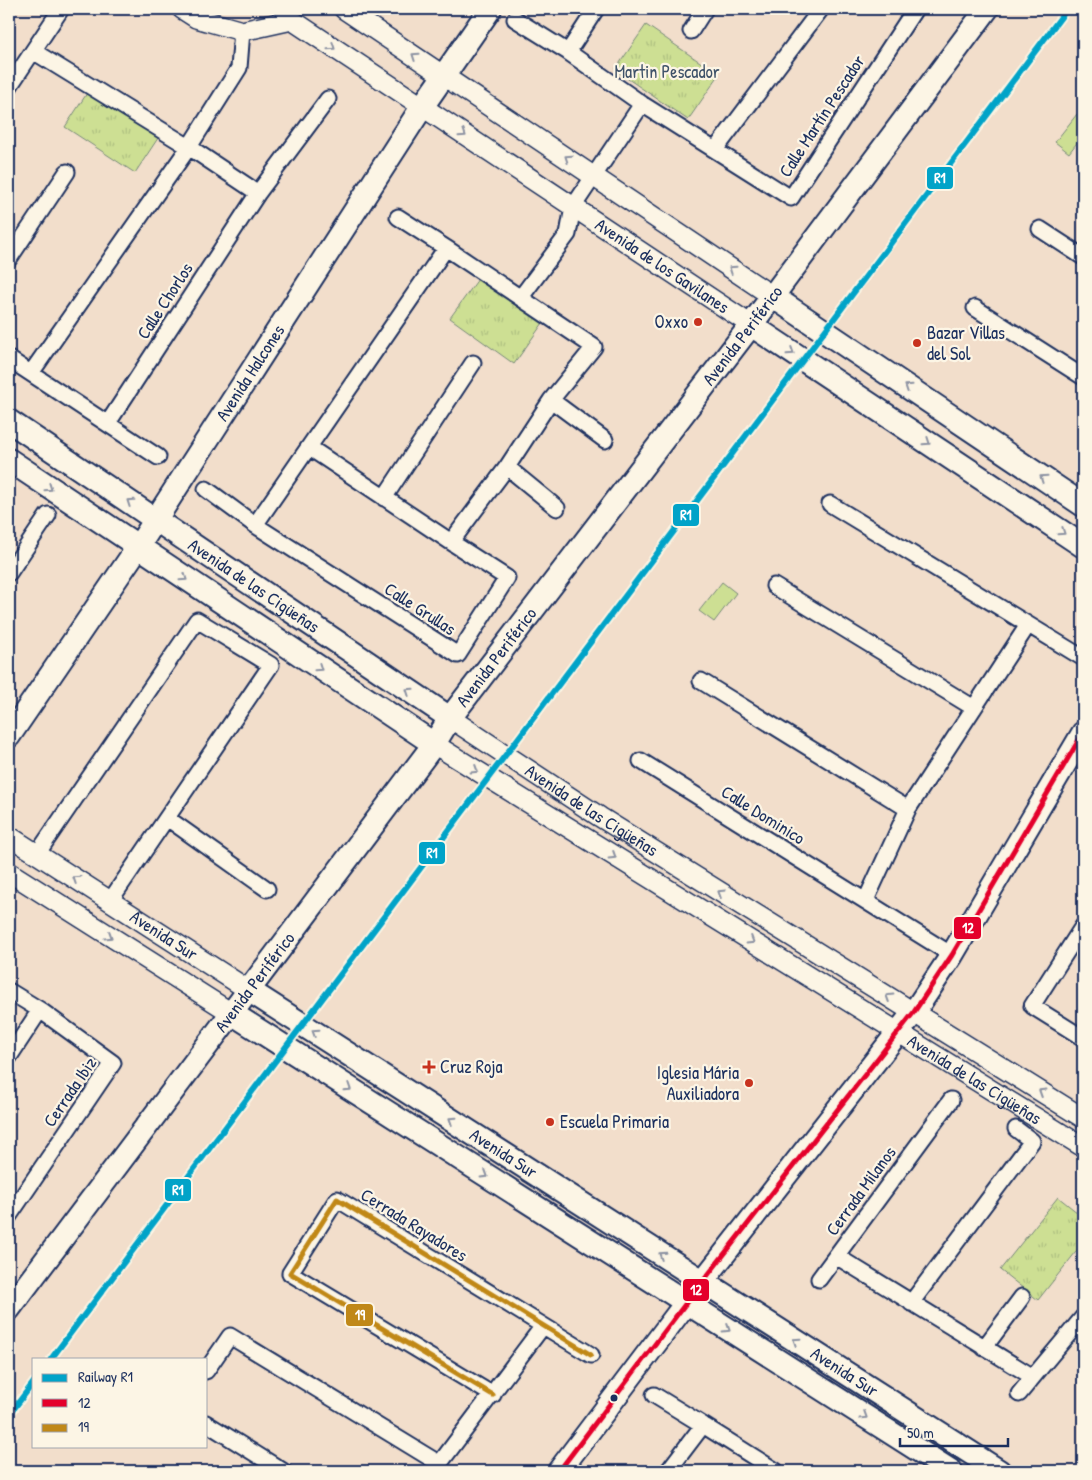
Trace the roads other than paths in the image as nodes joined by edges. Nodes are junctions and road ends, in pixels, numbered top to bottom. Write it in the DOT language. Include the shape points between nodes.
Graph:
graph roads {
  1 [pos="61,9"];
  2 [pos="182,9"];
  3 [pos="344,9"];
  4 [pos="490,9"];
  5 [pos="596,9"];
  6 [pos="705,9"];
  7 [pos="821,9"];
  8 [pos="915,9"];
  9 [pos="987,9"];
  10 [pos="294,14"];
  11 [pos="515,19"];
  12 [pos="242,31"];
  13 [pos="691,31"];
  14 [pos="33,51"];
  15 [pos="568,52"];
  16 [pos="444,75"];
  17 [pos="9,87"];
  18 [pos="328,99"];
  19 [pos="642,104"];
  20 [pos="422,107"];
  21 [pos="189,147"];
  22 [pos="716,150"];
  23 [pos="67,172"];
  24 [pos="594,176"];
  25 [pos="258,192"];
  26 [pos="573,207"];
  27 [pos="398,217"];
  28 [pos="1040,229"];
  29 [pos="446,248"];
  30 [pos="1083,257"];
  31 [pos="9,259"];
  32 [pos="772,296"];
  33 [pos="521,297"];
  34 [pos="975,308"];
  35 [pos="751,325"];
  36 [pos="9,359"];
  37 [pos="473,363"];
  38 [pos="881,368"];
  39 [pos="31,373"];
  40 [pos="1083,377"];
  41 [pos="861,398"];
  42 [pos="551,400"];
  43 [pos="9,421"];
  44 [pos="108,423"];
  45 [pos="605,440"];
  46 [pos="310,448"];
  47 [pos="158,457"];
  48 [pos="9,460"];
  49 [pos="507,468"];
  50 [pos="206,489"];
  51 [pos="384,498"];
  52 [pos="830,504"];
  53 [pos="1083,505"];
  54 [pos="556,508"];
  55 [pos="48,515"];
  56 [pos="156,519"];
  57 [pos="255,524"];
  58 [pos="451,542"];
  59 [pos="1083,546"];
  60 [pos="138,547"];
  61 [pos="9,574"];
  62 [pos="774,586"];
  63 [pos="1028,625"];
  64 [pos="1083,658"];
  65 [pos="701,681"];
  66 [pos="974,708"];
  67 [pos="450,718"];
  68 [pos="1083,733"];
  69 [pos="9,736"];
  70 [pos="434,744"];
  71 [pos="641,761"];
  72 [pos="908,809"];
  73 [pos="167,818"];
  74 [pos="9,836"];
  75 [pos="37,854"];
  76 [pos="9,872"];
  77 [pos="267,889"];
  78 [pos="866,900"];
  79 [pos="110,901"];
  80 [pos="1083,926"];
  81 [pos="952,955"];
  82 [pos="9,991"];
  83 [pos="250,991"];
  84 [pos="40,1010"];
  85 [pos="914,1012"];
  86 [pos="233,1014"];
  87 [pos="898,1033"];
  88 [pos="1083,1038"];
  89 [pos="9,1058"];
  90 [pos="399,1086"];
  91 [pos="951,1100"];
  92 [pos="383,1110"];
  93 [pos="1083,1118"];
  94 [pos="1016,1129"];
  95 [pos="1083,1148"];
  96 [pos="9,1216"];
  97 [pos="836,1256"];
  98 [pos="819,1279"];
  99 [pos="703,1281"];
  100 [pos="1022,1297"];
  101 [pos="686,1303"];
  102 [pos="911,1303"];
  103 [pos="9,1310"];
  104 [pos="1083,1318"];
  105 [pos="543,1326"];
  106 [pos="984,1348"];
  107 [pos="591,1355"];
  108 [pos="208,1368"];
  109 [pos="1033,1377"];
  110 [pos="1020,1394"];
  111 [pos="493,1395"];
  112 [pos="654,1395"];
  113 [pos="208,1424"];
  114 [pos="702,1425"];
  115 [pos="437,1468"];
  116 [pos="283,1471"];
  117 [pos="559,1471"];
  118 [pos="668,1471"];
  119 [pos="776,1471"];
  120 [pos="951,1471"];
  121 [pos="999,1471"];
  1 -- 14 [label="street"];
  2 -- 12 [label="street, Avenida de los Gavilanes" via="196,18"];
  16 -- 3 [label="street, Avenida de los Gavilanes, one-way"];
  4 -- 16 [label="main road, Avenida Halcones"];
  5 -- 15 [label="street"];
  6 -- 13 [label="street"];
  7 -- 22 [label="street"];
  8 -- 22 [label="street, Calle Martín Pescador" via="791,198"];
  9 -- 32 [label="main road, Avenida Periférico"];
  10 -- 12 [label="street, Avenida de los Gavilanes"];
  10 -- 20 [label="street, Avenida de los Gavilanes, one-way"];
  11 -- 15 [label="street, Calle Martín Pescador"];
  12 -- 21 [label="street" via="239,68"];
  14 -- 17 [label="street"];
  14 -- 21 [label="street"];
  15 -- 19 [label="street, Calle Martín Pescador"];
  16 -- 20 [label="main road, Avenida Halcones"];
  24 -- 16 [label="street, Avenida de los Gavilanes, one-way"];
  18 -- 25 [label="street, Calle Chorlos"];
  19 -- 22 [label="street, Calle Martín Pescador"];
  19 -- 24 [label="street"];
  20 -- 26 [label="street, Avenida de los Gavilanes, one-way"];
  20 -- 56 [label="main road, Avenida Halcones"];
  21 -- 25 [label="street"];
  21 -- 39 [label="street"];
  23 -- 31 [label="street"];
  24 -- 26 [label="street"];
  32 -- 24 [label="street, Avenida de los Gavilanes, one-way"];
  25 -- 44 [label="street, Calle Chorlos"];
  26 -- 33 [label="street" via="568,234"];
  26 -- 35 [label="street, Avenida de los Gavilanes"];
  27 -- 29 [label="street"];
  28 -- 30 [label="street"];
  29 -- 33 [label="street"];
  29 -- 46 [label="street"];
  32 -- 35 [label="main road, Avenida Periférico"];
  32 -- 38 [label="main road, Avenida de los Gavilanes"];
  33 -- 42 [label="street" via="594,347"];
  34 -- 40 [label="street"];
  35 -- 41 [label="main road, Avenida de los Gavilanes, one-way"];
  35 -- 67 [label="main road, Avenida Periférico"];
  36 -- 39 [label="street"];
  37 -- 51 [label="street"];
  38 -- 41 [label="main road"];
  53 -- 38 [label="main road, Avenida de los Gavilanes, one-way"];
  39 -- 44 [label="street"];
  41 -- 59 [label="main road, Avenida de los Gavilanes, one-way"];
  42 -- 45 [label="street"];
  42 -- 49 [label="street"];
  56 -- 43 [label="main road, Avenida de las Cigüeñas, one-way"];
  44 -- 47 [label="street"];
  46 -- 51 [label="street, Calle Grullas"];
  46 -- 57 [label="street"];
  48 -- 60 [label="main road, Avenida de las Cigüeñas, one-way"];
  49 -- 54 [label="street"];
  49 -- 58 [label="street"];
  50 -- 57 [label="street, Calle Grullas"];
  51 -- 58 [label="street, Calle Grullas"];
  52 -- 63 [label="street"];
  55 -- 61 [label="street"];
  56 -- 60 [label="main road, Avenida Halcones"];
  67 -- 56 [label="main road, Avenida de las Cigüeñas, one-way"];
  57 -- 58 [label="street, Calle Grullas" via="458,655 507,578"];
  60 -- 69 [label="main road, Avenida Halcones"];
  60 -- 70 [label="main road, Avenida de las Cigüeñas, one-way"];
  62 -- 66 [label="street"];
  63 -- 64 [label="street"];
  63 -- 66 [label="street"];
  65 -- 72 [label="street"];
  66 -- 72 [label="street"];
  67 -- 70 [label="main road, Avenida Periférico"];
  85 -- 67 [label="street, Avenida de las Cigüeñas, one-way" via="600,817"];
  68 -- 81 [label="main road"];
  70 -- 83 [label="main road, Avenida Periférico"];
  70 -- 87 [label="street, Avenida de las Cigüeñas, one-way"];
  71 -- 78 [label="street, Calle Dominico"];
  72 -- 78 [label="street"];
  73 -- 75 [label="street" via="271,665 197,620"];
  73 -- 77 [label="street"];
  73 -- 79 [label="street"];
  74 -- 75 [label="street, Avenida Sur"];
  79 -- 75 [label="street, Avenida Sur, one-way"];
  76 -- 86 [label="street, Avenida Sur, one-way"];
  78 -- 81 [label="street, Calle Dominico"];
  79 -- 83 [label="street, Avenida Sur"];
  80 -- 88 [label="street" via="1032,1006"];
  81 -- 85 [label="main road"];
  82 -- 84 [label="street, Cerrada Ibiz"];
  83 -- 86 [label="main road, Avenida Periférico"];
  90 -- 83 [label="main road, Avenida Sur, one-way"];
  84 -- 89 [label="street"];
  84 -- 96 [label="street, Cerrada Ibiz" via="113,1063"];
  85 -- 87 [label="main road"];
  93 -- 85 [label="street, Avenida de las Cigüeñas, one-way"];
  86 -- 92 [label="main road, Avenida Sur, one-way"];
  86 -- 103 [label="main road, Avenida Periférico"];
  87 -- 95 [label="street, Avenida de las Cigüeñas"];
  87 -- 99 [label="main road"];
  90 -- 92 [label="main road"];
  99 -- 90 [label="main road, Avenida Sur, one-way"];
  91 -- 97 [label="street, Cerrada Milanos"];
  92 -- 101 [label="main road, Avenida Sur, one-way"];
  94 -- 102 [label="street" via="1032,1141"];
  97 -- 98 [label="street"];
  97 -- 102 [label="street, Cerrada Milanos"];
  99 -- 101 [label="street"];
  121 -- 99 [label="main road, Avenida Sur, one-way"];
  100 -- 106 [label="street"];
  101 -- 117 [label="main road"];
  101 -- 120 [label="main road, Avenida Sur, one-way"];
  102 -- 106 [label="street, Cerrada Milanos"];
  104 -- 109 [label="street"];
  105 -- 107 [label="street, Cerrada Rayadores"];
  105 -- 111 [label="street"];
  105 -- 111 [label="street, Cerrada Rayadores" via="336,1199 290,1273"];
  106 -- 109 [label="street, Cerrada Milanos"];
  108 -- 115 [label="street" via="230,1336"];
  109 -- 110 [label="street"];
  111 -- 115 [label="street"];
  112 -- 114 [label="street"];
  113 -- 116 [label="street"];
  114 -- 118 [label="street"];
  114 -- 119 [label="street"];
}
